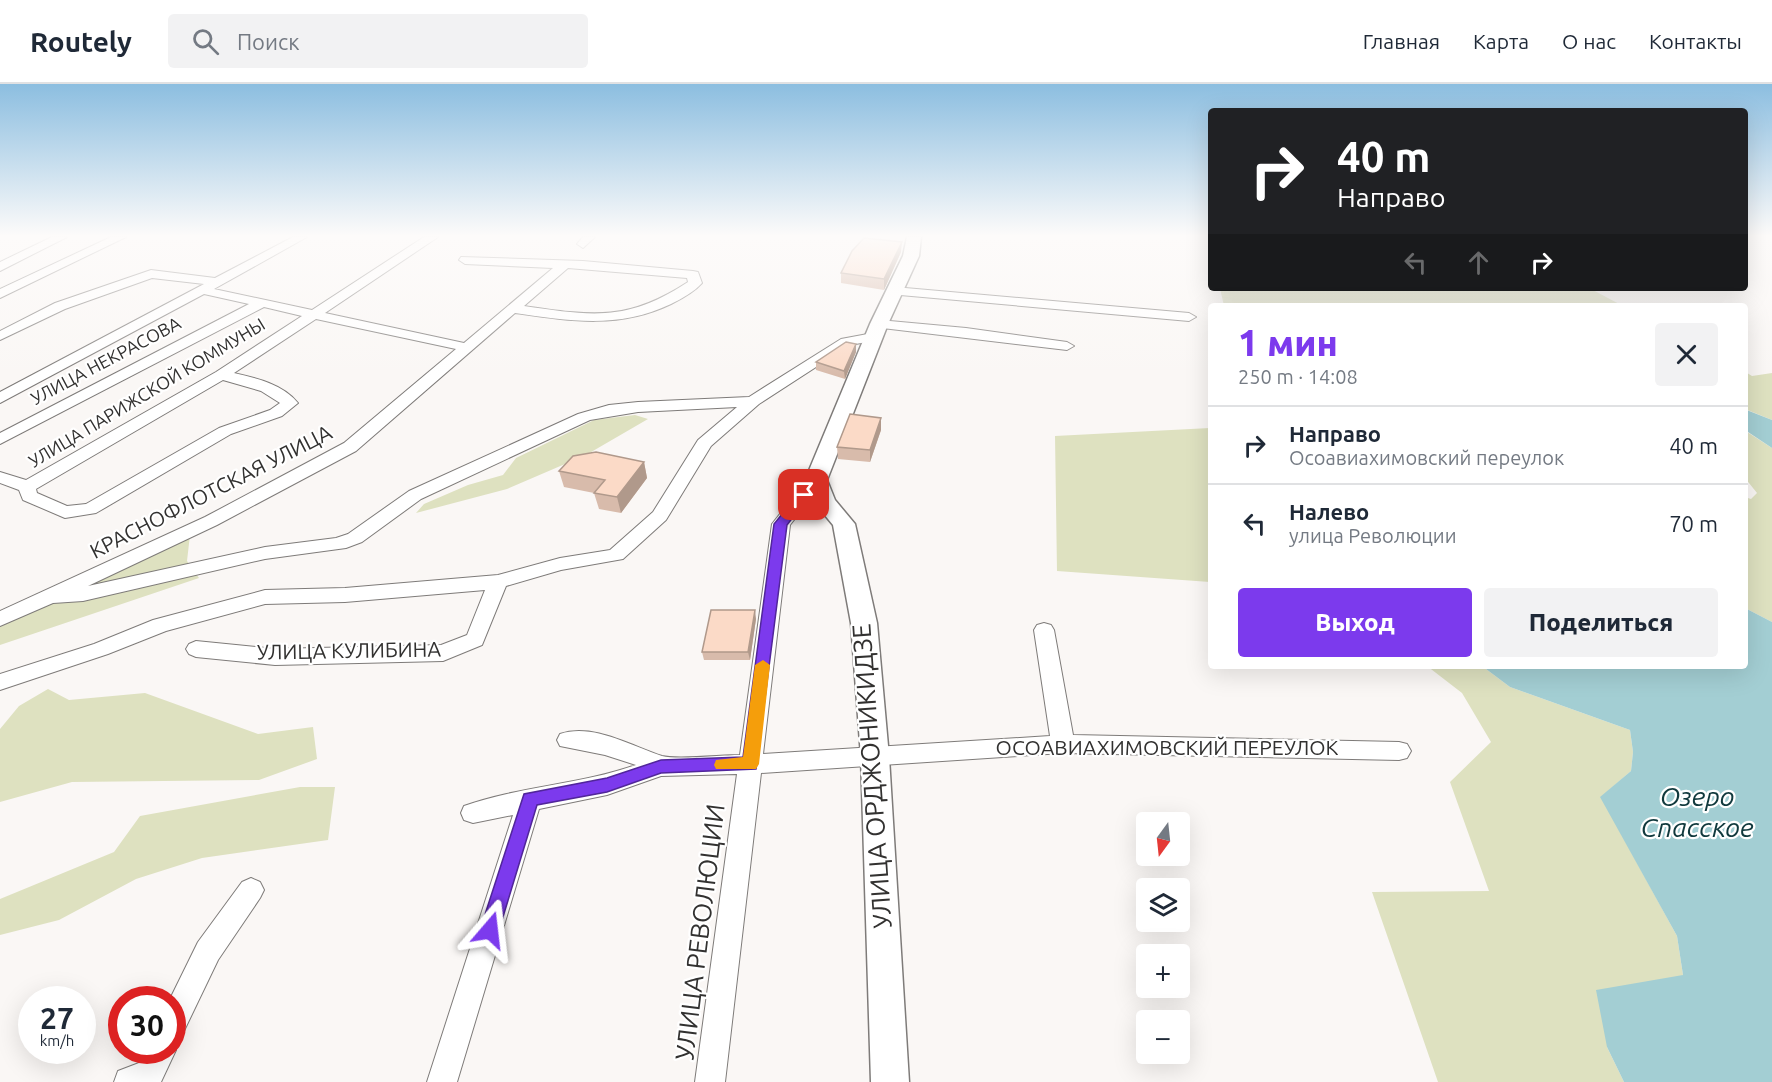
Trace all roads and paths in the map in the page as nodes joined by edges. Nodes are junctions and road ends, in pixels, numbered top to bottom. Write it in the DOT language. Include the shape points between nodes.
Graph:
graph roads {
  1 [pos="22,284"];
  2 [pos="124,284"];
  3 [pos="214,284"];
  4 [pos="360,284"];
  5 [pos="543,284"];
  6 [pos="693,284"];
  7 [pos="897,284"];
  8 [pos="202,290"];
  9 [pos="894,291"];
  10 [pos="0,294"];
  11 [pos="262,303"];
  12 [pos="514,309"];
  13 [pos="313,314"];
  14 [pos="1189,317"];
  15 [pos="876,331"];
  16 [pos="0,336"];
  17 [pos="1068,346"];
  18 [pos="469,348"];
  19 [pos="220,375"];
  20 [pos="0,398"];
  21 [pos="753,401"];
  22 [pos="0,439"];
  23 [pos="0,477"];
  24 [pos="816,480"];
  25 [pos="27,487"];
  26 [pos="498,582"];
  27 [pos="48,596"];
  28 [pos="0,619"];
  29 [pos="1044,630"];
  30 [pos="195,650"];
  31 [pos="0,682"];
  32 [pos="568,740"];
  33 [pos="1063,744"];
  34 [pos="1399,751"];
  35 [pos="875,757"];
  36 [pos="750,764"];
  37 [pos="661,766"];
  38 [pos="530,799"];
  39 [pos="473,813"];
  40 [pos="251,890"];
  41 [pos="186,996"];
  42 [pos="442,1082"];
  43 [pos="710,1082"];
  44 [pos="890,1082"];
  1 -- 10 [label="street"];
  2 -- 16 [label="street" via="60,306"];
  3 -- 8 [label="street"];
  4 -- 13 [label="street, УЛИЦА ПАРИЖСКОЙ КОММУНЫ"];
  5 -- 12 [label="street, КРАСНОФЛОТСКАЯ УЛИЦА"];
  6 -- 12 [label="street" via="676,297 637,316 610,320"];
  7 -- 9 [label="street"];
  8 -- 11 [label="street"];
  8 -- 20 [label="street"];
  9 -- 14 [label="street"];
  9 -- 15 [label="street"];
  11 -- 13 [label="street"];
  11 -- 22 [label="street, УЛИЦА НЕКРАСОВА"];
  12 -- 18 [label="street, КРАСНОФЛОТСКАЯ УЛИЦА"];
  13 -- 18 [label="street"];
  13 -- 19 [label="street, УЛИЦА ПАРИЖСКОЙ КОММУНЫ"];
  15 -- 17 [label="street" via="966,332"];
  15 -- 21 [label="street" via="846,342"];
  15 -- 24 [label="street"];
  18 -- 27 [label="street, КРАСНОФЛОТСКАЯ УЛИЦА" via="350,447 211,521"];
  19 -- 25 [label="street, УЛИЦА ПАРИЖСКОЙ КОММУНЫ"];
  19 -- 25 [label="street" via="253,382 282,395 290,403 276,413 225,431 90,509 65,512 29,496"];
  21 -- 26 [label="street" via="704,443 660,516 616,555 560,564"];
  21 -- 27 [label="street" via="638,407 592,414 415,495 355,538 339,544 265,553 83,594"];
  23 -- 25 [label="street, УЛИЦА ПАРИЖСКОЙ КОММУНЫ"];
  24 -- 35 [label="street, УЛИЦА ОРДЖОНИКИДЗЕ" via="825,502 844,524 864,623"];
  24 -- 36 [label="street, УЛИЦА РЕВОЛЮЦИИ" via="781,524"];
  26 -- 30 [label="street, УЛИЦА КУЛИБИНА" via="475,639 443,653 275,657"];
  26 -- 31 [label="street" via="345,595 265,597 160,625"];
  27 -- 28 [label="street, КРАСНОФЛОТСКАЯ УЛИЦА"];
  29 -- 33 [label="street"];
  32 -- 37 [label="street" via="598,742 632,751"];
  33 -- 34 [label="street, ОСОАВИАХИМОВСКИЙ ПЕРЕУЛОК"];
  33 -- 35 [label="street, ОСОАВИАХИМОВСКИЙ ПЕРЕУЛОК"];
  35 -- 36 [label="street, ОСОАВИАХИМОВСКИЙ ПЕРЕУЛОК"];
  35 -- 44 [label="street, УЛИЦА ОРДЖОНИКИДЗЕ"];
  36 -- 37 [label="street, ОСОАВИАХИМОВСКИЙ ПЕРЕУЛОК"];
  36 -- 43 [label="street, УЛИЦА РЕВОЛЮЦИИ"];
  37 -- 38 [label="street, ОСОАВИАХИМОВСКИЙ ПЕРЕУЛОК" via="607,785"];
  38 -- 39 [label="street, ОСОАВИАХИМОВСКИЙ ПЕРЕУЛОК"];
  38 -- 42 [label="street"];
  40 -- 41 [label="street" via="208,951"];
}
